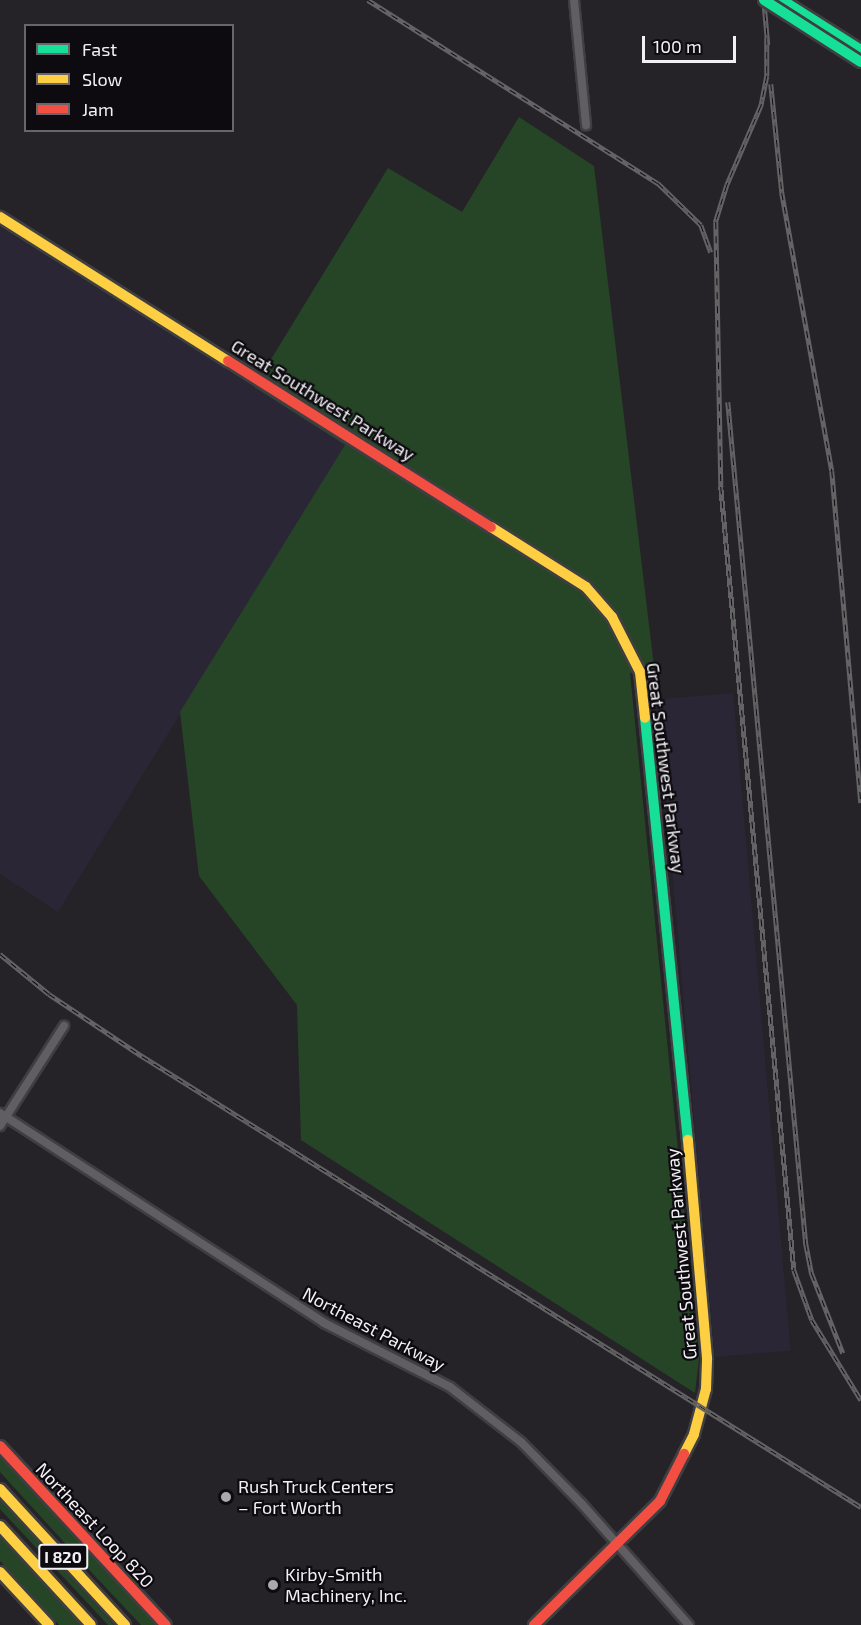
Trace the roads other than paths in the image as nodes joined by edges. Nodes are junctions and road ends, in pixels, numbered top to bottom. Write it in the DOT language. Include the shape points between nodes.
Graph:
graph roads {
  1 [pos="574,0"];
  2 [pos="764,0"];
  3 [pos="782,0"];
  4 [pos="861,50"];
  5 [pos="861,62"];
  6 [pos="586,125"];
  7 [pos="0,217"];
  8 [pos="64,1026"];
  9 [pos="3,1115"];
  10 [pos="0,1126"];
  11 [pos="0,1446"];
  12 [pos="0,1489"];
  13 [pos="0,1526"];
  14 [pos="619,1545"];
  15 [pos="0,1572"];
  16 [pos="49,1625"];
  17 [pos="91,1625"];
  18 [pos="125,1625"];
  19 [pos="166,1625"];
  20 [pos="534,1625"];
  21 [pos="689,1625"];
  1 -- 6 [label="street"];
  2 -- 5 [label="main road, bridge"];
  3 -- 4 [label="main road"];
  7 -- 14 [label="main road, Great Southwest Parkway" via="586,587 612,617 632,650 642,683 682,1067 707,1358 694,1434 675,1477 648,1517"];
  8 -- 9 [label="street"];
  9 -- 10 [label="street"];
  9 -- 14 [label="street, Northeast Parkway" via="324,1323 450,1387 521,1442"];
  11 -- 19 [label="main road, Northeast Loop 820"];
  12 -- 18 [label="main road, I 820"];
  13 -- 17 [label="main road, I 820"];
  14 -- 20 [label="main road, Great Southwest Parkway"];
  14 -- 21 [label="street, Northeast Parkway"];
  15 -- 16 [label="main road"];
}
